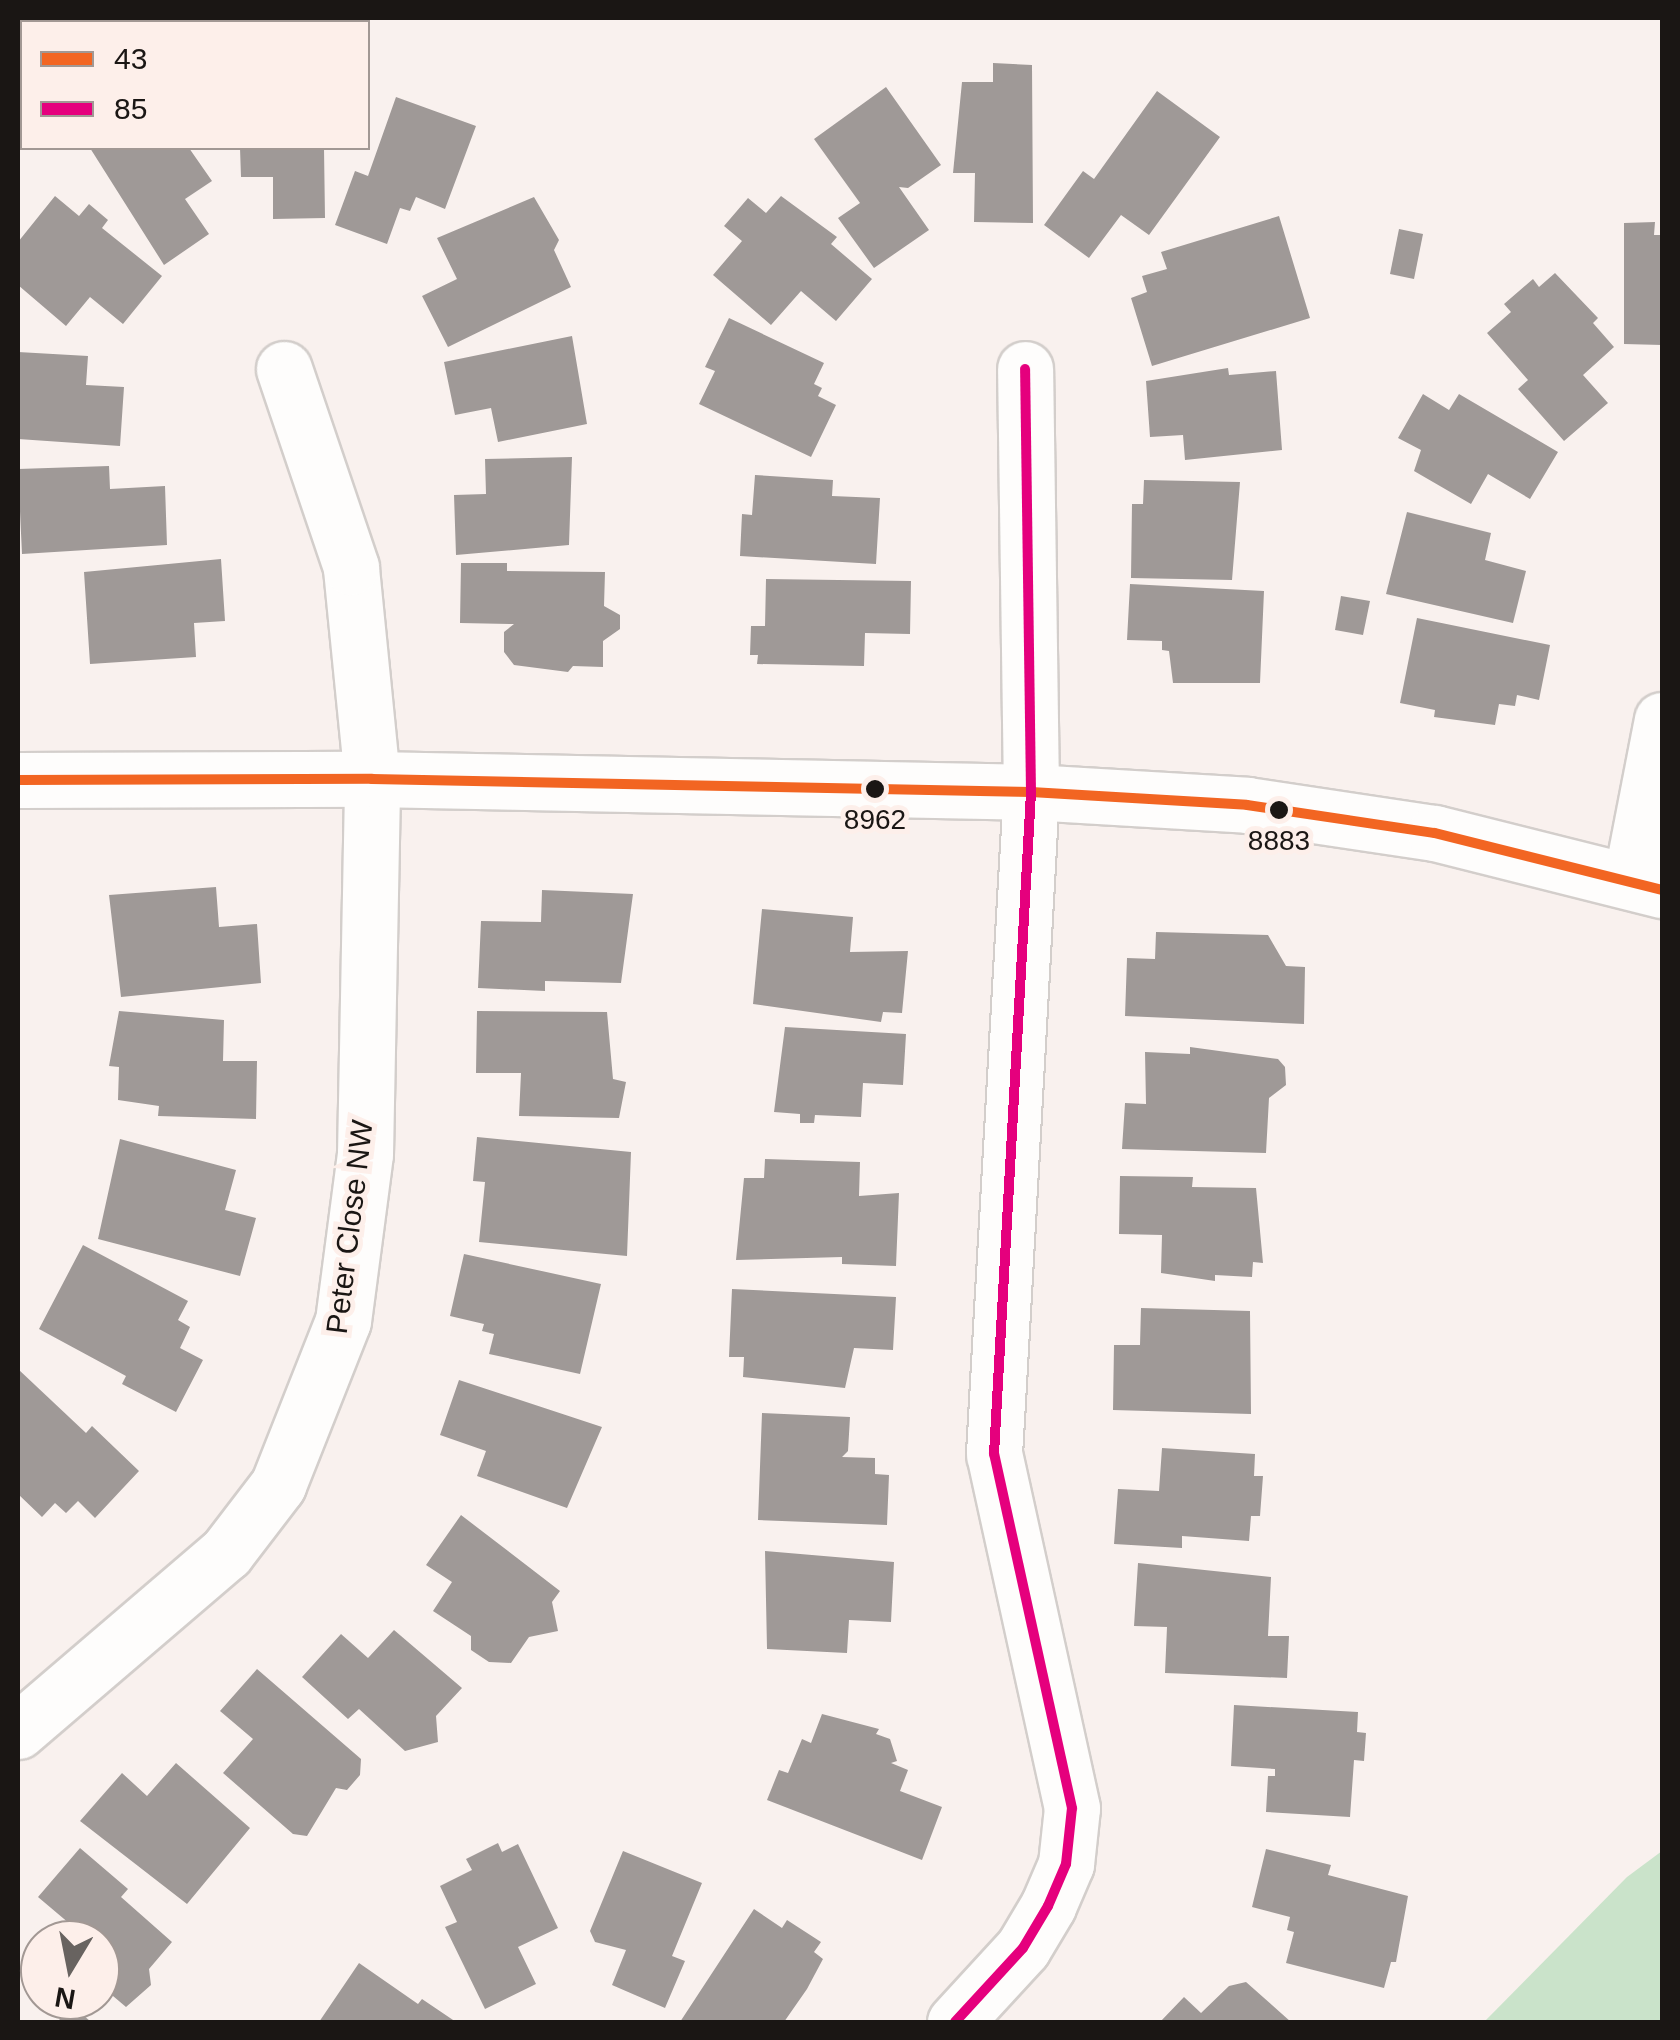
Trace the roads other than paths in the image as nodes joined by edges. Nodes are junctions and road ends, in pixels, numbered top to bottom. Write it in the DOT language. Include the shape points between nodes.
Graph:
graph roads {
  1 [pos="284,369"];
  2 [pos="1026,369"];
  3 [pos="1662,720"];
  4 [pos="372,778"];
  5 [pos="18,780"];
  6 [pos="1032,792"];
  7 [pos="1647,884"];
  8 [pos="18,1731"];
  9 [pos="954,2022"];
  1 -- 4 [label="street, Peter Close NW" via="351,568"];
  2 -- 6 [label="street"];
  3 -- 7 [label="street"];
  4 -- 5 [label="street"];
  4 -- 6 [label="street"];
  4 -- 8 [label="street, Peter Close NW" via="365,1154 343,1321 314,1408 278,1486 226,1553"];
  6 -- 7 [label="street" via="1246,805 1435,833"];
  6 -- 9 [label="street" via="994,1454 1072,1808 1066,1864 1048,1906 1023,1948"];
}
